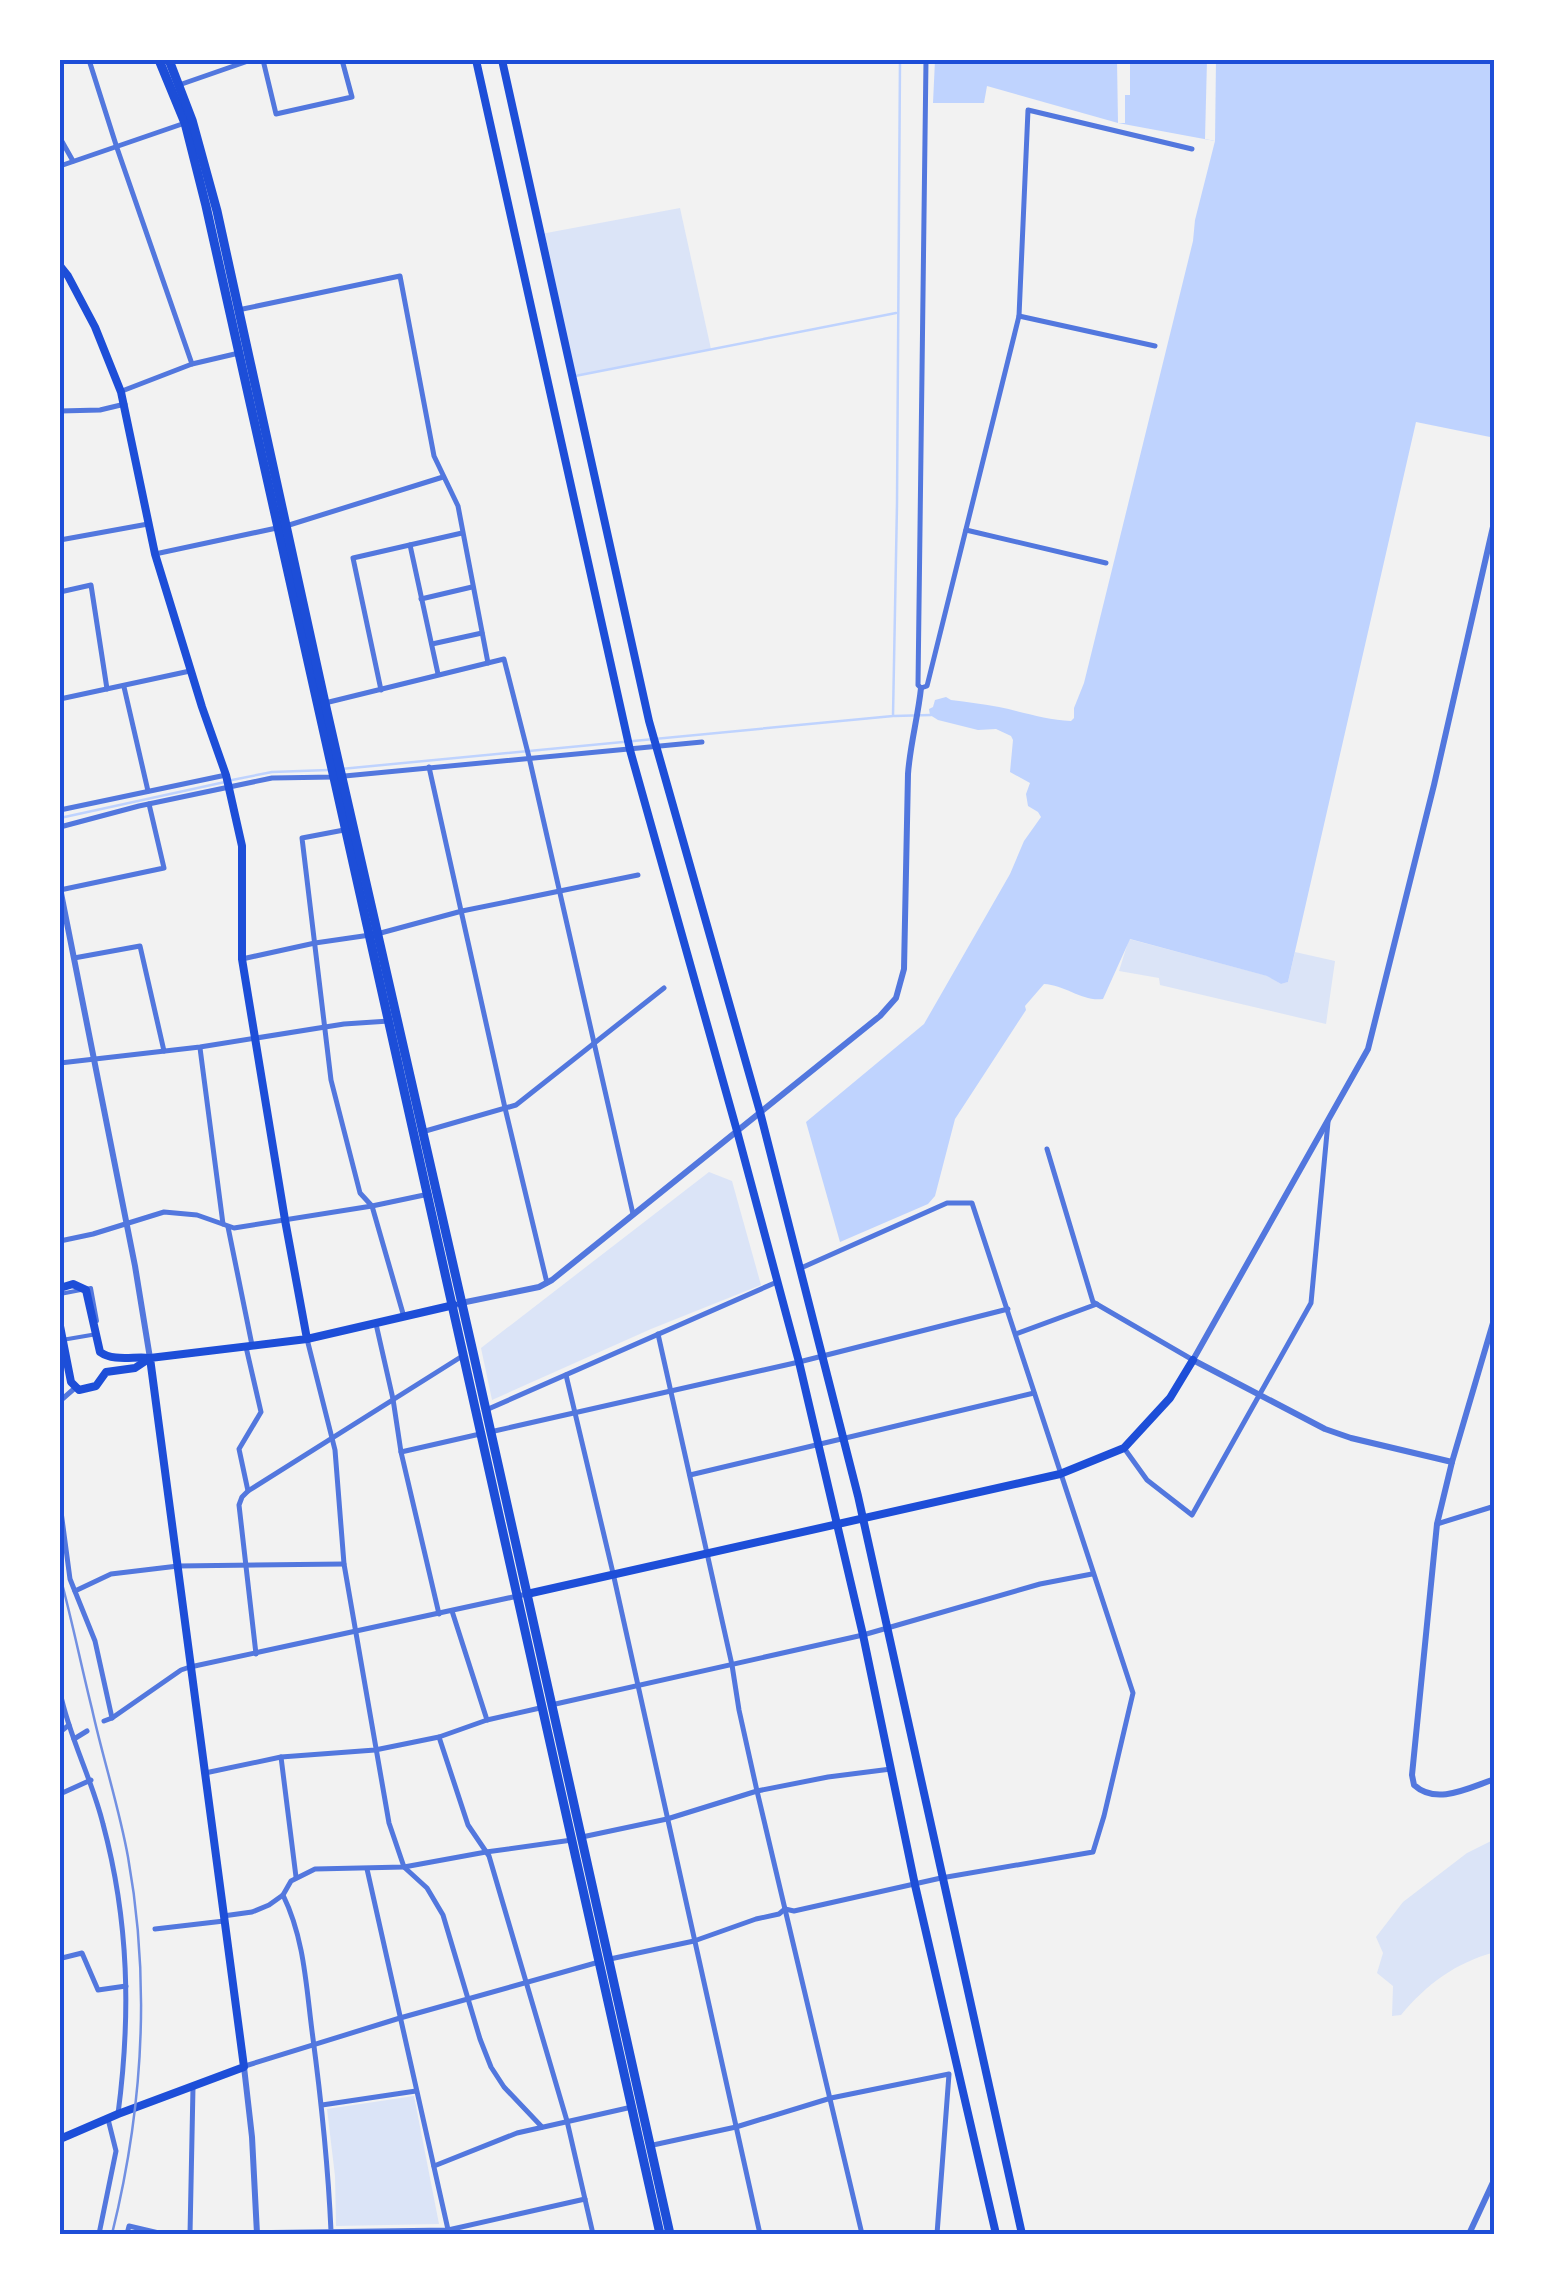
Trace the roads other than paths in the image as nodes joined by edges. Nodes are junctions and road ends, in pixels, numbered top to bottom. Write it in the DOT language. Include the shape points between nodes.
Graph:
graph roads {
  1 [pos="89,60"];
  2 [pos="160,60"];
  3 [pos="170,60"];
  4 [pos="251,60"];
  5 [pos="263,60"];
  6 [pos="342,60"];
  7 [pos="476,60"];
  8 [pos="502,60"];
  9 [pos="926,60"];
  10 [pos="238,61"];
  11 [pos="179,85"];
  12 [pos="188,122"];
  13 [pos="60,138"];
  14 [pos="116,148"];
  15 [pos="1192,149"];
  16 [pos="74,162"];
  17 [pos="60,166"];
  18 [pos="60,266"];
  19 [pos="238,310"];
  20 [pos="1019,316"];
  21 [pos="1156,346"];
  22 [pos="243,352"];
  23 [pos="192,364"];
  24 [pos="122,392"];
  25 [pos="125,404"];
  26 [pos="60,411"];
  27 [pos="444,477"];
  28 [pos="1495,518"];
  29 [pos="148,524"];
  30 [pos="282,527"];
  31 [pos="966,530"];
  32 [pos="463,533"];
  33 [pos="60,540"];
  34 [pos="410,545"];
  35 [pos="154,554"];
  36 [pos="1106,563"];
  37 [pos="473,587"];
  38 [pos="60,592"];
  39 [pos="422,598"];
  40 [pos="482,633"];
  41 [pos="432,644"];
  42 [pos="488,663"];
  43 [pos="190,671"];
  44 [pos="438,676"];
  45 [pos="124,685"];
  46 [pos="106,688"];
  47 [pos="921,688"];
  48 [pos="381,690"];
  49 [pos="60,699"];
  50 [pos="325,704"];
  51 [pos="702,742"];
  52 [pos="656,747"];
  53 [pos="630,750"];
  54 [pos="529,756"];
  55 [pos="429,767"];
  56 [pos="226,775"];
  57 [pos="338,776"];
  58 [pos="229,789"];
  59 [pos="148,791"];
  60 [pos="149,804"];
  61 [pos="60,810"];
  62 [pos="60,827"];
  63 [pos="350,828"];
  64 [pos="638,875"];
  65 [pos="60,889"];
  66 [pos="558,891"];
  67 [pos="462,911"];
  68 [pos="373,935"];
  69 [pos="315,943"];
  70 [pos="74,958"];
  71 [pos="242,959"];
  72 [pos="664,988"];
  73 [pos="393,1021"];
  74 [pos="324,1027"];
  75 [pos="255,1037"];
  76 [pos="594,1046"];
  77 [pos="200,1047"];
  78 [pos="164,1051"];
  79 [pos="94,1058"];
  80 [pos="60,1063"];
  81 [pos="504,1108"];
  82 [pos="760,1112"];
  83 [pos="1328,1120"];
  84 [pos="737,1131"];
  85 [pos="422,1132"];
  86 [pos="1048,1149"];
  87 [pos="432,1193"];
  88 [pos="372,1206"];
  89 [pos="633,1214"];
  90 [pos="285,1220"];
  91 [pos="126,1223"];
  92 [pos="226,1226"];
  93 [pos="60,1241"];
  94 [pos="800,1268"];
  95 [pos="778,1282"];
  96 [pos="547,1283"];
  97 [pos="60,1291"];
  98 [pos="456,1304"];
  99 [pos="1097,1304"];
  100 [pos="1008,1309"];
  101 [pos="1495,1316"];
  102 [pos="404,1317"];
  103 [pos="376,1323"];
  104 [pos="60,1326"];
  105 [pos="99,1334"];
  106 [pos="658,1334"];
  107 [pos="1016,1334"];
  108 [pos="307,1338"];
  109 [pos="60,1341"];
  110 [pos="249,1345"];
  111 [pos="474,1352"];
  112 [pos="462,1356"];
  113 [pos="824,1356"];
  114 [pos="150,1358"];
  115 [pos="1193,1360"];
  116 [pos="799,1362"];
  117 [pos="566,1375"];
  118 [pos="107,1376"];
  119 [pos="76,1388"];
  120 [pos="671,1391"];
  121 [pos="1034,1392"];
  122 [pos="1259,1396"];
  123 [pos="393,1399"];
  124 [pos="60,1401"];
  125 [pos="486,1410"];
  126 [pos="576,1412"];
  127 [pos="485,1433"];
  128 [pos="331,1438"];
  129 [pos="844,1439"];
  130 [pos="818,1445"];
  131 [pos="1124,1448"];
  132 [pos="401,1452"];
  133 [pos="1452,1462"];
  134 [pos="690,1474"];
  135 [pos="1060,1474"];
  136 [pos="248,1490"];
  137 [pos="60,1504"];
  138 [pos="1495,1506"];
  139 [pos="863,1519"];
  140 [pos="836,1524"];
  141 [pos="1438,1524"];
  142 [pos="706,1554"];
  143 [pos="344,1564"];
  144 [pos="178,1566"];
  145 [pos="247,1567"];
  146 [pos="613,1574"];
  147 [pos="1092,1574"];
  148 [pos="75,1591"];
  149 [pos="527,1594"];
  150 [pos="516,1597"];
  151 [pos="452,1611"];
  152 [pos="440,1614"];
  153 [pos="887,1628"];
  154 [pos="354,1632"];
  155 [pos="863,1635"];
  156 [pos="256,1654"];
  157 [pos="732,1665"];
  158 [pos="190,1667"];
  159 [pos="637,1686"];
  160 [pos="60,1692"];
  161 [pos="547,1706"];
  162 [pos="112,1718"];
  163 [pos="104,1720"];
  164 [pos="487,1720"];
  165 [pos="69,1726"];
  166 [pos="60,1732"];
  167 [pos="87,1732"];
  168 [pos="439,1736"];
  169 [pos="74,1739"];
  170 [pos="375,1750"];
  171 [pos="281,1756"];
  172 [pos="891,1769"];
  173 [pos="205,1773"];
  174 [pos="1495,1779"];
  175 [pos="90,1780"];
  176 [pos="757,1791"];
  177 [pos="60,1794"];
  178 [pos="667,1819"];
  179 [pos="576,1839"];
  180 [pos="486,1852"];
  181 [pos="404,1866"];
  182 [pos="367,1868"];
  183 [pos="296,1878"];
  184 [pos="942,1878"];
  185 [pos="915,1885"];
  186 [pos="284,1895"];
  187 [pos="786,1910"];
  188 [pos="224,1918"];
  189 [pos="154,1928"];
  190 [pos="694,1941"];
  191 [pos="60,1953"];
  192 [pos="603,1961"];
  193 [pos="525,1982"];
  194 [pos="126,1986"];
  195 [pos="468,2000"];
  196 [pos="400,2018"];
  197 [pos="314,2045"];
  198 [pos="244,2067"];
  199 [pos="193,2087"];
  200 [pos="416,2091"];
  201 [pos="830,2098"];
  202 [pos="322,2105"];
  203 [pos="636,2106"];
  204 [pos="118,2114"];
  205 [pos="108,2119"];
  206 [pos="568,2121"];
  207 [pos="542,2127"];
  208 [pos="736,2127"];
  209 [pos="60,2139"];
  210 [pos="650,2146"];
  211 [pos="434,2166"];
  212 [pos="1495,2178"];
  213 [pos="585,2199"];
  214 [pos="330,2232"];
  215 [pos="448,2232"];
  216 [pos="257,2233"];
  217 [pos="99,2234"];
  218 [pos="126,2234"];
  219 [pos="190,2234"];
  220 [pos="593,2234"];
  221 [pos="660,2234"];
  222 [pos="670,2234"];
  223 [pos="760,2234"];
  224 [pos="862,2234"];
  225 [pos="937,2234"];
  226 [pos="996,2234"];
  227 [pos="1022,2234"];
  228 [pos="1469,2234"];
  1 -- 14 [label="street"];
  2 -- 12 [label="highway"];
  3 -- 11 [label="highway"];
  4 -- 10 [label="street"];
  5 -- 6 [label="street" via="276,114 352,97"];
  7 -- 53 [label="main road"];
  8 -- 52 [label="main road"];
  9 -- 47 [label="street"];
  10 -- 11 [label="street"];
  11 -- 12 [label="highway"];
  12 -- 14 [label="street"];
  12 -- 19 [label="highway" via="217,211"];
  12 -- 22 [label="highway"];
  13 -- 16 [label="street"];
  14 -- 16 [label="street"];
  14 -- 23 [label="street"];
  15 -- 20 [label="street" via="1028,110"];
  16 -- 17 [label="street"];
  18 -- 24 [label="main road"];
  19 -- 22 [label="highway"];
  19 -- 27 [label="street" via="400,276 434,456"];
  20 -- 21 [label="street"];
  20 -- 31 [label="street"];
  22 -- 23 [label="street"];
  22 -- 30 [label="highway"];
  23 -- 24 [label="street"];
  24 -- 25 [label="main road"];
  25 -- 26 [label="street"];
  25 -- 29 [label="main road"];
  27 -- 30 [label="street"];
  27 -- 32 [label="street"];
  28 -- 83 [label="street" via="1368,1049"];
  29 -- 33 [label="street"];
  29 -- 35 [label="main road"];
  30 -- 35 [label="street"];
  30 -- 50 [label="highway"];
  30 -- 57 [label="highway"];
  31 -- 36 [label="street"];
  31 -- 47 [label="street"];
  32 -- 34 [label="street"];
  32 -- 37 [label="street"];
  34 -- 39 [label="street"];
  34 -- 48 [label="street" via="352,558"];
  35 -- 43 [label="main road"];
  37 -- 39 [label="street"];
  37 -- 40 [label="street"];
  38 -- 46 [label="street" via="90,585"];
  39 -- 41 [label="street"];
  40 -- 41 [label="street"];
  40 -- 42 [label="street"];
  41 -- 44 [label="street"];
  42 -- 44 [label="street"];
  42 -- 54 [label="street" via="504,659"];
  43 -- 45 [label="street"];
  43 -- 56 [label="main road"];
  44 -- 48 [label="street"];
  45 -- 46 [label="street"];
  45 -- 59 [label="street"];
  46 -- 49 [label="street"];
  47 -- 82 [label="street" via="908,774 904,969 896,998"];
  48 -- 50 [label="street"];
  50 -- 57 [label="highway"];
  51 -- 52 [label="street"];
  52 -- 53 [label="street"];
  52 -- 82 [label="main road"];
  53 -- 54 [label="street"];
  53 -- 84 [label="main road"];
  54 -- 55 [label="street"];
  54 -- 66 [label="street"];
  55 -- 57 [label="street"];
  55 -- 67 [label="street"];
  56 -- 58 [label="main road"];
  56 -- 59 [label="street"];
  57 -- 58 [label="street" via="272,778"];
  57 -- 63 [label="highway"];
  58 -- 60 [label="street"];
  58 -- 71 [label="main road" via="242,846"];
  59 -- 61 [label="street"];
  60 -- 62 [label="street"];
  60 -- 65 [label="street" via="164,868"];
  63 -- 68 [label="highway"];
  63 -- 69 [label="street" via="302,838"];
  64 -- 66 [label="street"];
  65 -- 70 [label="street"];
  66 -- 67 [label="street"];
  66 -- 76 [label="street"];
  67 -- 68 [label="street"];
  67 -- 81 [label="street"];
  68 -- 69 [label="street"];
  68 -- 73 [label="highway"];
  69 -- 71 [label="street"];
  69 -- 74 [label="street"];
  70 -- 78 [label="street" via="140,946"];
  70 -- 79 [label="street"];
  71 -- 75 [label="main road"];
  72 -- 76 [label="street"];
  73 -- 74 [label="street"];
  73 -- 85 [label="highway"];
  73 -- 87 [label="highway"];
  74 -- 75 [label="street"];
  74 -- 88 [label="street" via="360,1193"];
  75 -- 77 [label="street"];
  75 -- 90 [label="main road"];
  76 -- 81 [label="street"];
  76 -- 89 [label="street"];
  77 -- 78 [label="street"];
  77 -- 92 [label="street"];
  78 -- 79 [label="street"];
  79 -- 80 [label="street"];
  79 -- 91 [label="street"];
  81 -- 85 [label="street"];
  81 -- 96 [label="street"];
  82 -- 84 [label="street"];
  82 -- 94 [label="main road"];
  83 -- 115 [label="street"];
  83 -- 122 [label="street" via="1311,1303"];
  84 -- 89 [label="street"];
  84 -- 95 [label="main road"];
  85 -- 87 [label="highway"];
  86 -- 99 [label="street"];
  87 -- 88 [label="street"];
  87 -- 98 [label="highway"];
  88 -- 90 [label="street"];
  88 -- 102 [label="street"];
  89 -- 96 [label="street"];
  90 -- 92 [label="street"];
  90 -- 108 [label="main road"];
  91 -- 92 [label="street" via="174,1211"];
  91 -- 93 [label="street"];
  91 -- 114 [label="street"];
  92 -- 110 [label="street"];
  94 -- 100 [label="street" via="947,1203 972,1203"];
  94 -- 113 [label="main road"];
  95 -- 106 [label="street"];
  95 -- 116 [label="main road"];
  96 -- 98 [label="street"];
  97 -- 105 [label="street" via="91,1288"];
  97 -- 114 [label="main road" via="73,1284 86,1290 105,1356"];
  98 -- 102 [label="main road"];
  98 -- 111 [label="highway"];
  98 -- 112 [label="highway"];
  99 -- 107 [label="street"];
  99 -- 115 [label="street"];
  100 -- 107 [label="street"];
  100 -- 113 [label="street"];
  101 -- 133 [label="street"];
  102 -- 103 [label="main road"];
  103 -- 108 [label="main road"];
  103 -- 123 [label="street"];
  104 -- 119 [label="main road"];
  105 -- 109 [label="street"];
  105 -- 118 [label="street"];
  106 -- 117 [label="street"];
  106 -- 120 [label="street"];
  107 -- 121 [label="street"];
  108 -- 110 [label="main road"];
  108 -- 128 [label="street"];
  110 -- 114 [label="main road"];
  110 -- 136 [label="street" via="261,1412 239,1450"];
  111 -- 112 [label="street"];
  111 -- 125 [label="highway"];
  112 -- 123 [label="street"];
  112 -- 127 [label="highway"];
  113 -- 116 [label="street"];
  113 -- 129 [label="main road"];
  114 -- 119 [label="main road" via="106,1372 92,1388"];
  114 -- 144 [label="main road"];
  115 -- 122 [label="street"];
  115 -- 131 [label="main road" via="1170,1398"];
  116 -- 120 [label="street"];
  116 -- 130 [label="main road"];
  117 -- 125 [label="street"];
  117 -- 126 [label="street"];
  119 -- 124 [label="street"];
  120 -- 126 [label="street"];
  120 -- 134 [label="street"];
  121 -- 129 [label="street"];
  121 -- 135 [label="street"];
  122 -- 131 [label="street" via="1192,1515 1147,1480"];
  122 -- 133 [label="street" via="1338,1434"];
  123 -- 128 [label="street"];
  123 -- 132 [label="street"];
  125 -- 127 [label="highway"];
  126 -- 127 [label="street"];
  126 -- 146 [label="street"];
  127 -- 132 [label="street"];
  127 -- 149 [label="highway"];
  127 -- 150 [label="highway"];
  128 -- 136 [label="street"];
  128 -- 143 [label="street"];
  129 -- 130 [label="street"];
  129 -- 139 [label="main road"];
  130 -- 134 [label="street"];
  130 -- 140 [label="main road"];
  131 -- 135 [label="main road"];
  132 -- 152 [label="street"];
  133 -- 141 [label="street"];
  134 -- 142 [label="street"];
  135 -- 139 [label="main road"];
  135 -- 147 [label="street"];
  136 -- 145 [label="street" via="239,1505"];
  137 -- 148 [label="street"];
  138 -- 141 [label="street"];
  139 -- 140 [label="main road"];
  139 -- 153 [label="main road"];
  140 -- 142 [label="main road"];
  140 -- 155 [label="main road"];
  141 -- 174 [label="street" via="1414,1786 1446,1795"];
  142 -- 146 [label="main road"];
  142 -- 157 [label="street"];
  143 -- 145 [label="street"];
  143 -- 154 [label="street"];
  144 -- 145 [label="street"];
  144 -- 148 [label="street" via="112,1574"];
  144 -- 158 [label="main road"];
  145 -- 156 [label="street"];
  146 -- 149 [label="main road"];
  146 -- 159 [label="street"];
  147 -- 153 [label="street"];
  147 -- 184 [label="street" via="1132,1693 1093,1852"];
  148 -- 162 [label="street" via="95,1641"];
  149 -- 150 [label="street"];
  149 -- 161 [label="highway"];
  150 -- 151 [label="street"];
  150 -- 161 [label="highway"];
  151 -- 152 [label="street"];
  151 -- 164 [label="street"];
  152 -- 154 [label="street"];
  153 -- 155 [label="street"];
  153 -- 184 [label="main road"];
  154 -- 156 [label="street"];
  154 -- 170 [label="street"];
  155 -- 157 [label="street"];
  155 -- 172 [label="main road"];
  156 -- 158 [label="street"];
  157 -- 159 [label="street"];
  157 -- 176 [label="street"];
  158 -- 162 [label="street"];
  158 -- 173 [label="main road"];
  159 -- 161 [label="street"];
  159 -- 178 [label="street"];
  160 -- 165 [label="street"];
  161 -- 164 [label="street"];
  161 -- 179 [label="highway"];
  162 -- 163 [label="street"];
  164 -- 168 [label="street"];
  165 -- 166 [label="street"];
  165 -- 169 [label="street"];
  167 -- 169 [label="street"];
  168 -- 170 [label="street"];
  168 -- 180 [label="street" via="468,1825"];
  169 -- 175 [label="street"];
  170 -- 171 [label="street"];
  170 -- 181 [label="street"];
  171 -- 173 [label="street"];
  171 -- 183 [label="street"];
  172 -- 176 [label="street"];
  172 -- 185 [label="main road"];
  173 -- 188 [label="main road"];
  175 -- 177 [label="street"];
  175 -- 194 [label="street" via="118,1888"];
  176 -- 178 [label="street"];
  176 -- 187 [label="street"];
  178 -- 179 [label="street"];
  178 -- 190 [label="street"];
  179 -- 180 [label="street"];
  179 -- 192 [label="highway"];
  180 -- 181 [label="street"];
  180 -- 193 [label="street"];
  181 -- 182 [label="street"];
  181 -- 195 [label="street" via="439,1906"];
  182 -- 183 [label="street" via="322,1868"];
  182 -- 196 [label="street"];
  183 -- 186 [label="street"];
  184 -- 185 [label="street"];
  184 -- 227 [label="main road"];
  185 -- 187 [label="street"];
  185 -- 226 [label="main road"];
  186 -- 188 [label="street"];
  186 -- 197 [label="street" via="301,1944"];
  187 -- 190 [label="street"];
  187 -- 201 [label="street"];
  188 -- 189 [label="street"];
  188 -- 198 [label="main road"];
  190 -- 192 [label="street"];
  190 -- 208 [label="street"];
  191 -- 194 [label="street" via="82,1953 98,1990"];
  192 -- 193 [label="street"];
  192 -- 203 [label="highway"];
  193 -- 195 [label="street"];
  193 -- 206 [label="street"];
  194 -- 204 [label="street"];
  195 -- 196 [label="street"];
  195 -- 207 [label="street" via="491,2067"];
  196 -- 197 [label="street"];
  196 -- 200 [label="street"];
  197 -- 198 [label="street"];
  197 -- 202 [label="street"];
  198 -- 199 [label="main road"];
  198 -- 216 [label="street"];
  199 -- 204 [label="main road"];
  199 -- 219 [label="street"];
  200 -- 202 [label="street"];
  200 -- 211 [label="street"];
  201 -- 208 [label="street"];
  201 -- 224 [label="street"];
  201 -- 225 [label="street" via="949,2074"];
  202 -- 214 [label="street"];
  203 -- 206 [label="street"];
  203 -- 210 [label="highway"];
  203 -- 221 [label="highway"];
  204 -- 205 [label="main road"];
  205 -- 209 [label="main road"];
  205 -- 217 [label="street" via="116,2151"];
  206 -- 207 [label="street"];
  206 -- 213 [label="street"];
  207 -- 211 [label="street"];
  208 -- 210 [label="street"];
  208 -- 223 [label="street"];
  210 -- 222 [label="highway"];
  211 -- 215 [label="street"];
  212 -- 228 [label="street"];
  213 -- 215 [label="street"];
  213 -- 220 [label="street"];
  214 -- 215 [label="street"];
  214 -- 216 [label="street"];
  216 -- 219 [label="street"];
  218 -- 219 [label="street" via="129,2226"];
}
